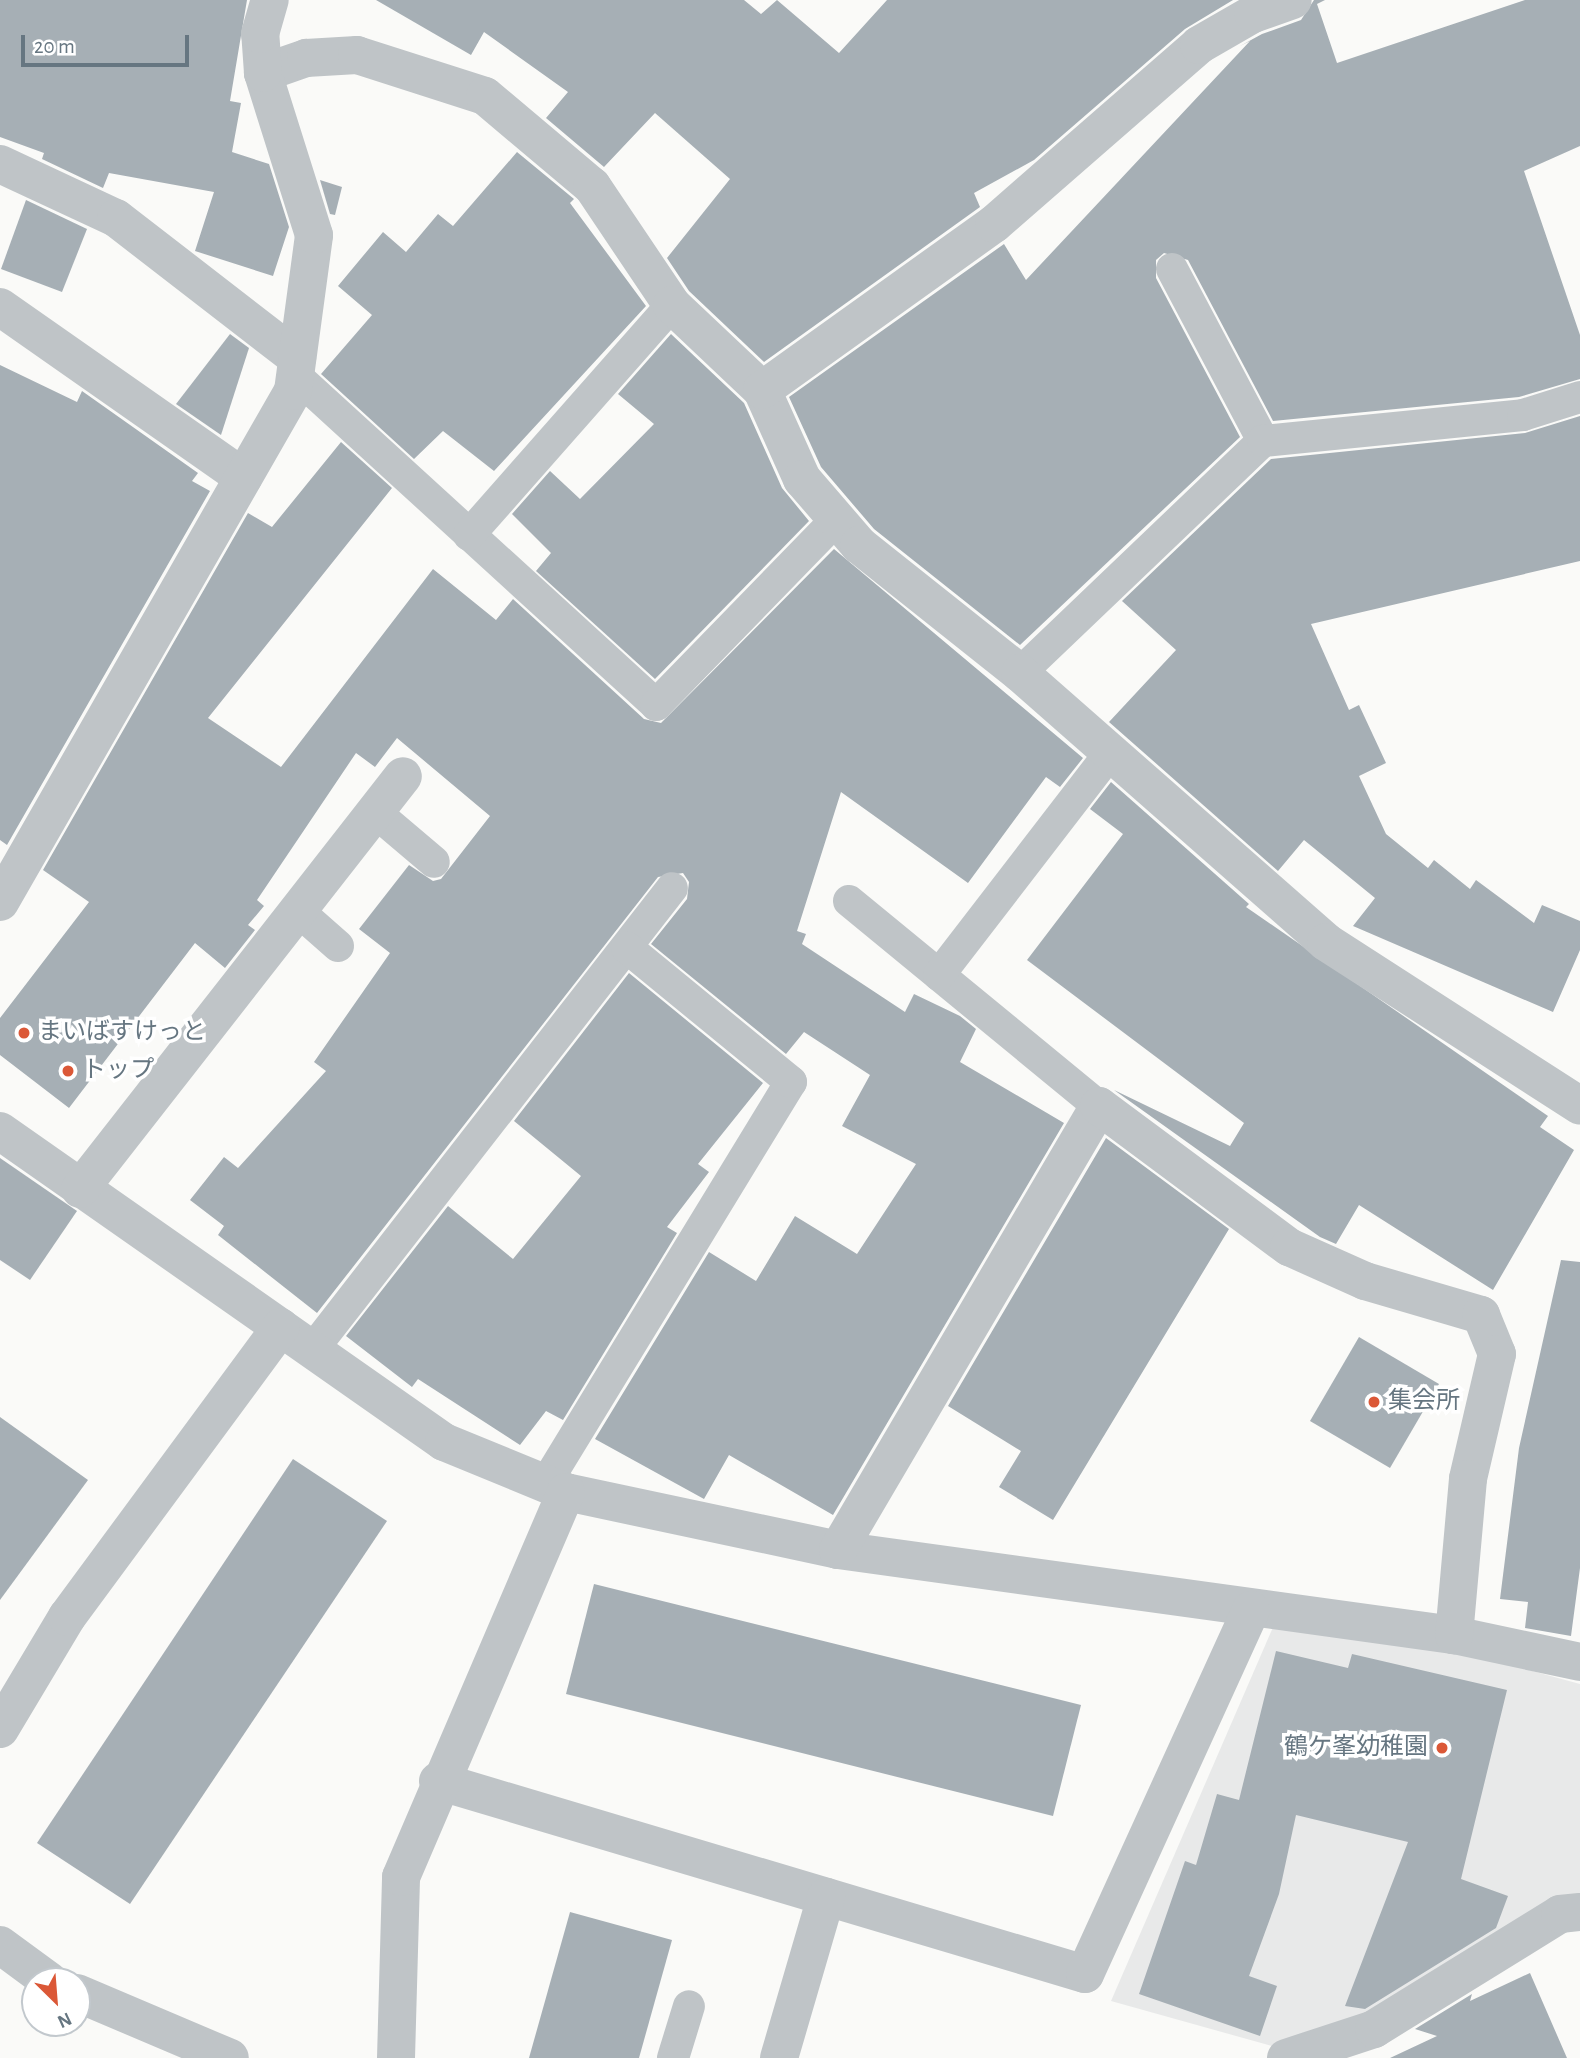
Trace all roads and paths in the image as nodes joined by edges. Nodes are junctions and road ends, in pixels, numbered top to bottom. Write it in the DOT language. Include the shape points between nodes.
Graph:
graph roads {
  1 [pos="270,0"];
  2 [pos="1293,0"];
  3 [pos="263,74"];
  4 [pos="0,164"];
  5 [pos="1172,269"];
  6 [pos="672,305"];
  7 [pos="0,307"];
  8 [pos="296,367"];
  9 [pos="762,390"];
  10 [pos="1580,397"];
  11 [pos="1263,441"];
  12 [pos="243,477"];
  13 [pos="836,519"];
  14 [pos="469,535"];
  15 [pos="1020,673"];
  16 [pos="1110,753"];
  17 [pos="403,776"];
  18 [pos="375,812"];
  19 [pos="434,862"];
  20 [pos="672,888"];
  21 [pos="849,901"];
  22 [pos="0,902"];
  23 [pos="296,909"];
  24 [pos="338,946"];
  25 [pos="626,948"];
  26 [pos="939,975"];
  27 [pos="1099,1106"];
  28 [pos="1580,1106"];
  29 [pos="0,1131"];
  30 [pos="80,1189"];
  31 [pos="281,1327"];
  32 [pos="313,1349"];
  33 [pos="556,1488"];
  34 [pos="838,1550"];
  35 [pos="1251,1610"];
  36 [pos="1454,1635"];
  37 [pos="1580,1662"];
  38 [pos="0,1729"];
  39 [pos="438,1781"];
  40 [pos="826,1897"];
  41 [pos="1580,1912"];
  42 [pos="0,1945"];
  43 [pos="30,1967"];
  44 [pos="91,1999"];
  45 [pos="689,2006"];
  46 [pos="230,2058"];
  47 [pos="396,2058"];
  48 [pos="673,2058"];
  49 [pos="779,2058"];
  50 [pos="1286,2058"];
  1 -- 3 [label="street" via="260,34"];
  2 -- 9 [label="street" via="1199,45 994,224"];
  3 -- 6 [label="street" via="306,58 358,55 485,96 592,186"];
  3 -- 8 [label="street" via="314,235"];
  4 -- 8 [label="street" via="116,218"];
  5 -- 11 [label="lane"];
  6 -- 9 [label="street"];
  6 -- 14 [label="lane"];
  7 -- 12 [label="street"];
  8 -- 12 [label="street" via="293,391"];
  8 -- 14 [label="lane"];
  9 -- 13 [label="street" via="802,479"];
  10 -- 11 [label="lane" via="1523,415"];
  11 -- 15 [label="lane"];
  12 -- 22 [label="street"];
  13 -- 14 [label="lane" via="656,705"];
  13 -- 15 [label="street" via="859,545"];
  15 -- 16 [label="street"];
  16 -- 26 [label="lane"];
  16 -- 28 [label="street" via="1326,942"];
  17 -- 18 [label="street"];
  18 -- 19 [label="lane"];
  18 -- 23 [label="street"];
  20 -- 25 [label="lane"];
  21 -- 26 [label="lane"];
  23 -- 24 [label="lane"];
  23 -- 30 [label="street"];
  25 -- 32 [label="lane"];
  25 -- 33 [label="lane" via="791,1082"];
  26 -- 27 [label="lane"];
  27 -- 34 [label="street"];
  27 -- 36 [label="street" via="1289,1247 1365,1281 1482,1315 1497,1354 1468,1479"];
  29 -- 30 [label="street"];
  30 -- 31 [label="street"];
  31 -- 32 [label="street"];
  31 -- 38 [label="street" via="67,1617"];
  32 -- 33 [label="street" via="444,1443"];
  33 -- 34 [label="street"];
  33 -- 39 [label="street"];
  34 -- 35 [label="street"];
  35 -- 36 [label="street"];
  35 -- 40 [label="street" via="1085,1974"];
  36 -- 37 [label="street"];
  39 -- 40 [label="street"];
  39 -- 47 [label="street" via="401,1877"];
  40 -- 49 [label="street"];
  41 -- 50 [label="street" via="1560,1914 1374,2029"];
  42 -- 43 [label="street"];
  44 -- 46 [label="street"];
  45 -- 48 [label="lane"];
}
